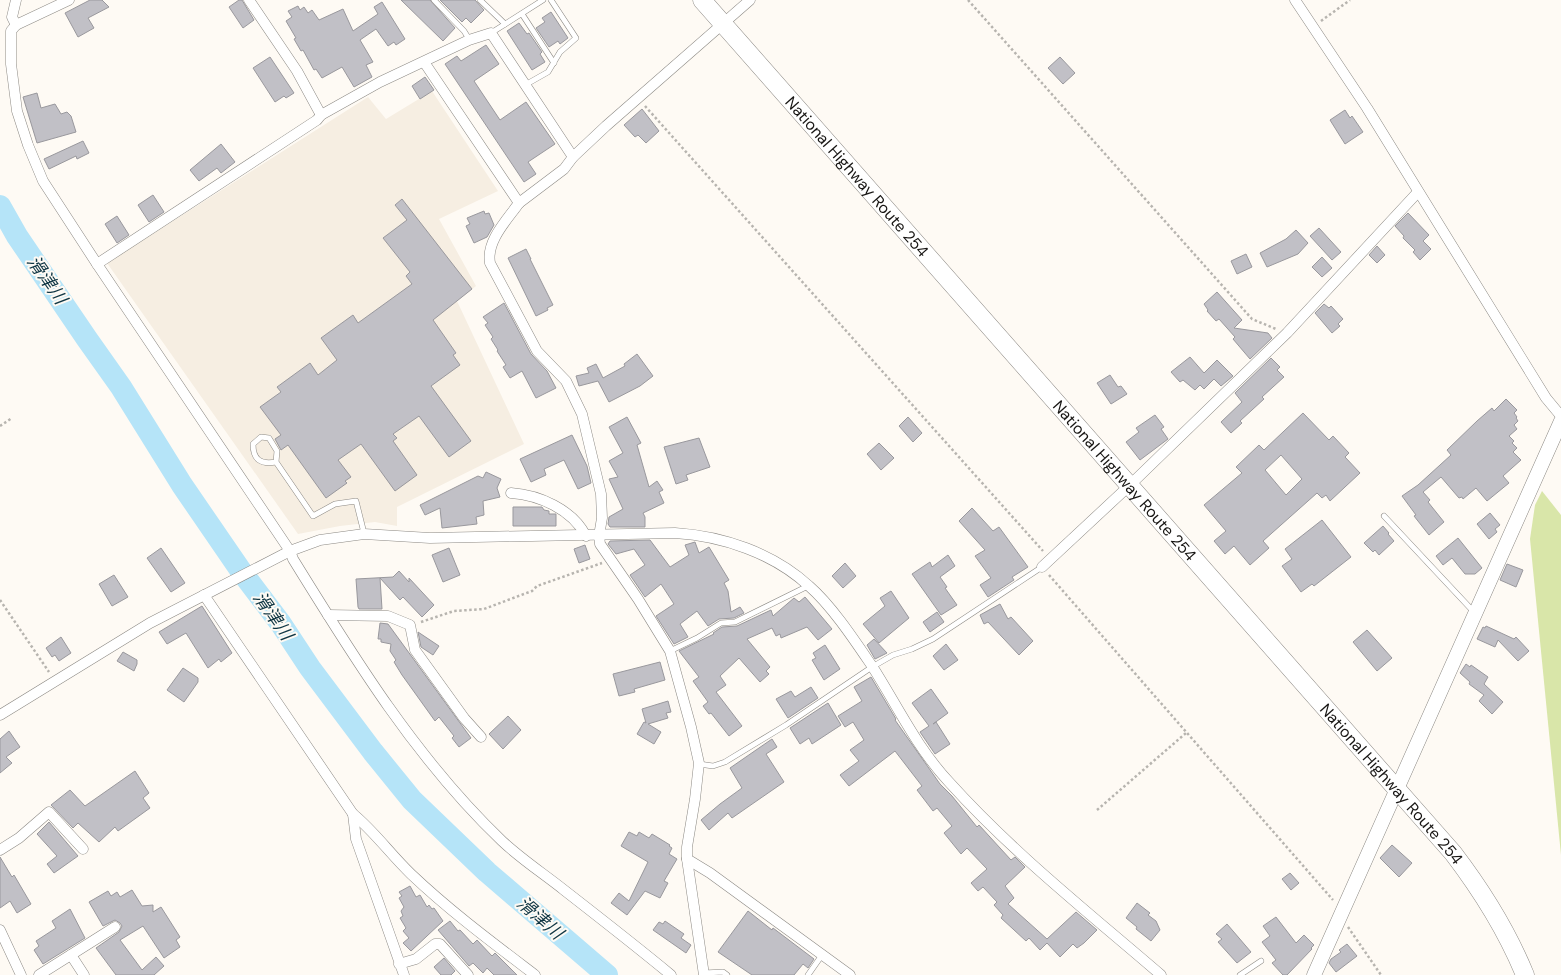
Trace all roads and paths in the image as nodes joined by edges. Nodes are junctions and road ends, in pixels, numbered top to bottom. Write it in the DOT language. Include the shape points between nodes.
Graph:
graph roads {
  1 [pos="16,0"];
  2 [pos="69,0"];
  3 [pos="250,0"];
  4 [pos="434,0"];
  5 [pos="480,0"];
  6 [pos="543,0"];
  7 [pos="551,0"];
  8 [pos="702,0"];
  9 [pos="750,0"];
  10 [pos="968,0"];
  11 [pos="1295,0"];
  12 [pos="1350,0"];
  13 [pos="522,14"];
  14 [pos="505,24"];
  15 [pos="723,24"];
  16 [pos="16,25"];
  17 [pos="1312,28"];
  18 [pos="491,33"];
  19 [pos="469,40"];
  20 [pos="424,62"];
  21 [pos="554,64"];
  22 [pos="524,85"];
  23 [pos="638,98"];
  24 [pos="321,115"];
  25 [pos="573,157"];
  26 [pos="1418,192"];
  27 [pos="519,203"];
  28 [pos="97,264"];
  29 [pos="1286,333"];
  30 [pos="1561,416"];
  31 [pos="12,418"];
  32 [pos="1561,421"];
  33 [pos="0,426"];
  34 [pos="276,462"];
  35 [pos="1130,485"];
  36 [pos="510,492"];
  37 [pos="1384,516"];
  38 [pos="364,534"];
  39 [pos="586,536"];
  40 [pos="599,536"];
  41 [pos="288,552"];
  42 [pos="610,559"];
  43 [pos="1050,559"];
  44 [pos="1042,567"];
  45 [pos="809,586"];
  46 [pos="205,595"];
  47 [pos="0,600"];
  48 [pos="1475,613"];
  49 [pos="328,615"];
  50 [pos="410,625"];
  51 [pos="670,651"];
  52 [pos="872,667"];
  53 [pos="55,681"];
  54 [pos="0,715"];
  55 [pos="1186,733"];
  56 [pos="481,737"];
  57 [pos="699,764"];
  58 [pos="1398,790"];
  59 [pos="1097,810"];
  60 [pos="353,814"];
  61 [pos="83,849"];
  62 [pos="0,850"];
  63 [pos="687,859"];
  64 [pos="1341,912"];
  65 [pos="115,927"];
  66 [pos="0,930"];
  67 [pos="71,955"];
  68 [pos="822,956"];
  69 [pos="1261,961"];
  70 [pos="399,964"];
  71 [pos="704,974"];
  72 [pos="21,975"];
  73 [pos="39,975"];
  74 [pos="84,975"];
  75 [pos="404,975"];
  76 [pos="468,975"];
  77 [pos="535,975"];
  78 [pos="671,975"];
  79 [pos="728,975"];
  80 [pos="808,975"];
  81 [pos="850,975"];
  82 [pos="1161,975"];
  83 [pos="1240,975"];
  84 [pos="1314,975"];
  85 [pos="1381,975"];
  86 [pos="1525,975"];
  1 -- 16 [label="street" via="12,17"];
  2 -- 16 [label="street"];
  3 -- 24 [label="street"];
  4 -- 19 [label="lane"];
  5 -- 14 [label="lane"];
  6 -- 13 [label="lane"];
  7 -- 21 [label="lane" via="576,38 560,52"];
  8 -- 15 [label="highway, National Highway Route 254"];
  9 -- 15 [label="street"];
  10 -- 29 [label="path" via="1252,320"];
  11 -- 17 [label="street"];
  12 -- 17 [label="path"];
  13 -- 14 [label="lane"];
  13 -- 21 [label="lane"];
  14 -- 18 [label="lane"];
  15 -- 23 [label="street"];
  15 -- 35 [label="highway, National Highway Route 254"];
  16 -- 28 [label="street" via="11,31 10,64 17,111 28,145 43,182"];
  17 -- 26 [label="street" via="1367,108"];
  18 -- 19 [label="street"];
  18 -- 22 [label="street"];
  19 -- 20 [label="street"];
  20 -- 24 [label="street"];
  20 -- 27 [label="street"];
  21 -- 22 [label="lane" via="548,72"];
  22 -- 25 [label="street"];
  23 -- 25 [label="street"];
  23 -- 43 [label="path"];
  24 -- 28 [label="street"];
  25 -- 27 [label="street" via="564,169"];
  26 -- 29 [label="street"];
  26 -- 30 [label="street" via="1546,398"];
  27 -- 40 [label="street" via="494,241 488,254 490,263 537,352 566,381 582,414 601,494"];
  28 -- 41 [label="street"];
  29 -- 35 [label="street"];
  31 -- 33 [label="path"];
  32 -- 48 [label="street"];
  34 -- 34 [label="lane" via="277,451 268,438 261,437 253,444 253,453 259,461"];
  34 -- 38 [label="lane" via="313,516 335,504 356,501"];
  35 -- 43 [label="street"];
  35 -- 58 [label="highway, National Highway Route 254"];
  36 -- 39 [label="street" via="529,494 569,515 580,524"];
  37 -- 48 [label="lane"];
  38 -- 39 [label="street" via="430,538"];
  38 -- 41 [label="street" via="320,540"];
  39 -- 40 [label="street"];
  40 -- 42 [label="street" via="600,544"];
  40 -- 45 [label="street" via="675,533 715,538 772,560"];
  41 -- 46 [label="street"];
  41 -- 49 [label="street"];
  42 -- 50 [label="path" via="484,609 454,611"];
  42 -- 51 [label="street"];
  43 -- 44 [label="street"];
  44 -- 52 [label="lane" via="933,639"];
  44 -- 55 [label="path"];
  45 -- 51 [label="lane" via="735,622 721,623"];
  45 -- 52 [label="street" via="825,602"];
  46 -- 53 [label="street"];
  46 -- 60 [label="street"];
  47 -- 53 [label="path"];
  48 -- 58 [label="street"];
  49 -- 50 [label="street" via="388,616"];
  49 -- 78 [label="street" via="427,760 460,798 503,842"];
  50 -- 56 [label="street" via="415,650"];
  51 -- 57 [label="street"];
  52 -- 57 [label="lane" via="725,762 713,766"];
  52 -- 82 [label="street" via="947,781 987,823"];
  53 -- 54 [label="street"];
  55 -- 59 [label="path"];
  55 -- 64 [label="path"];
  57 -- 63 [label="street"];
  58 -- 64 [label="street"];
  58 -- 86 [label="highway, National Highway Route 254" via="1469,874 1501,924"];
  60 -- 70 [label="street" via="356,839"];
  60 -- 77 [label="street" via="434,895"];
  61 -- 62 [label="street" via="49,812"];
  63 -- 68 [label="street"];
  63 -- 71 [label="street"];
  64 -- 84 [label="street"];
  64 -- 85 [label="path"];
  65 -- 67 [label="street"];
  66 -- 72 [label="street"];
  67 -- 73 [label="street"];
  67 -- 74 [label="street"];
  68 -- 80 [label="lane"];
  68 -- 81 [label="street"];
  69 -- 83 [label="lane"];
  70 -- 75 [label="street"];
  70 -- 76 [label="street" via="416,959 435,944 440,944"];
  71 -- 79 [label="lane" via="723,972"];
}
